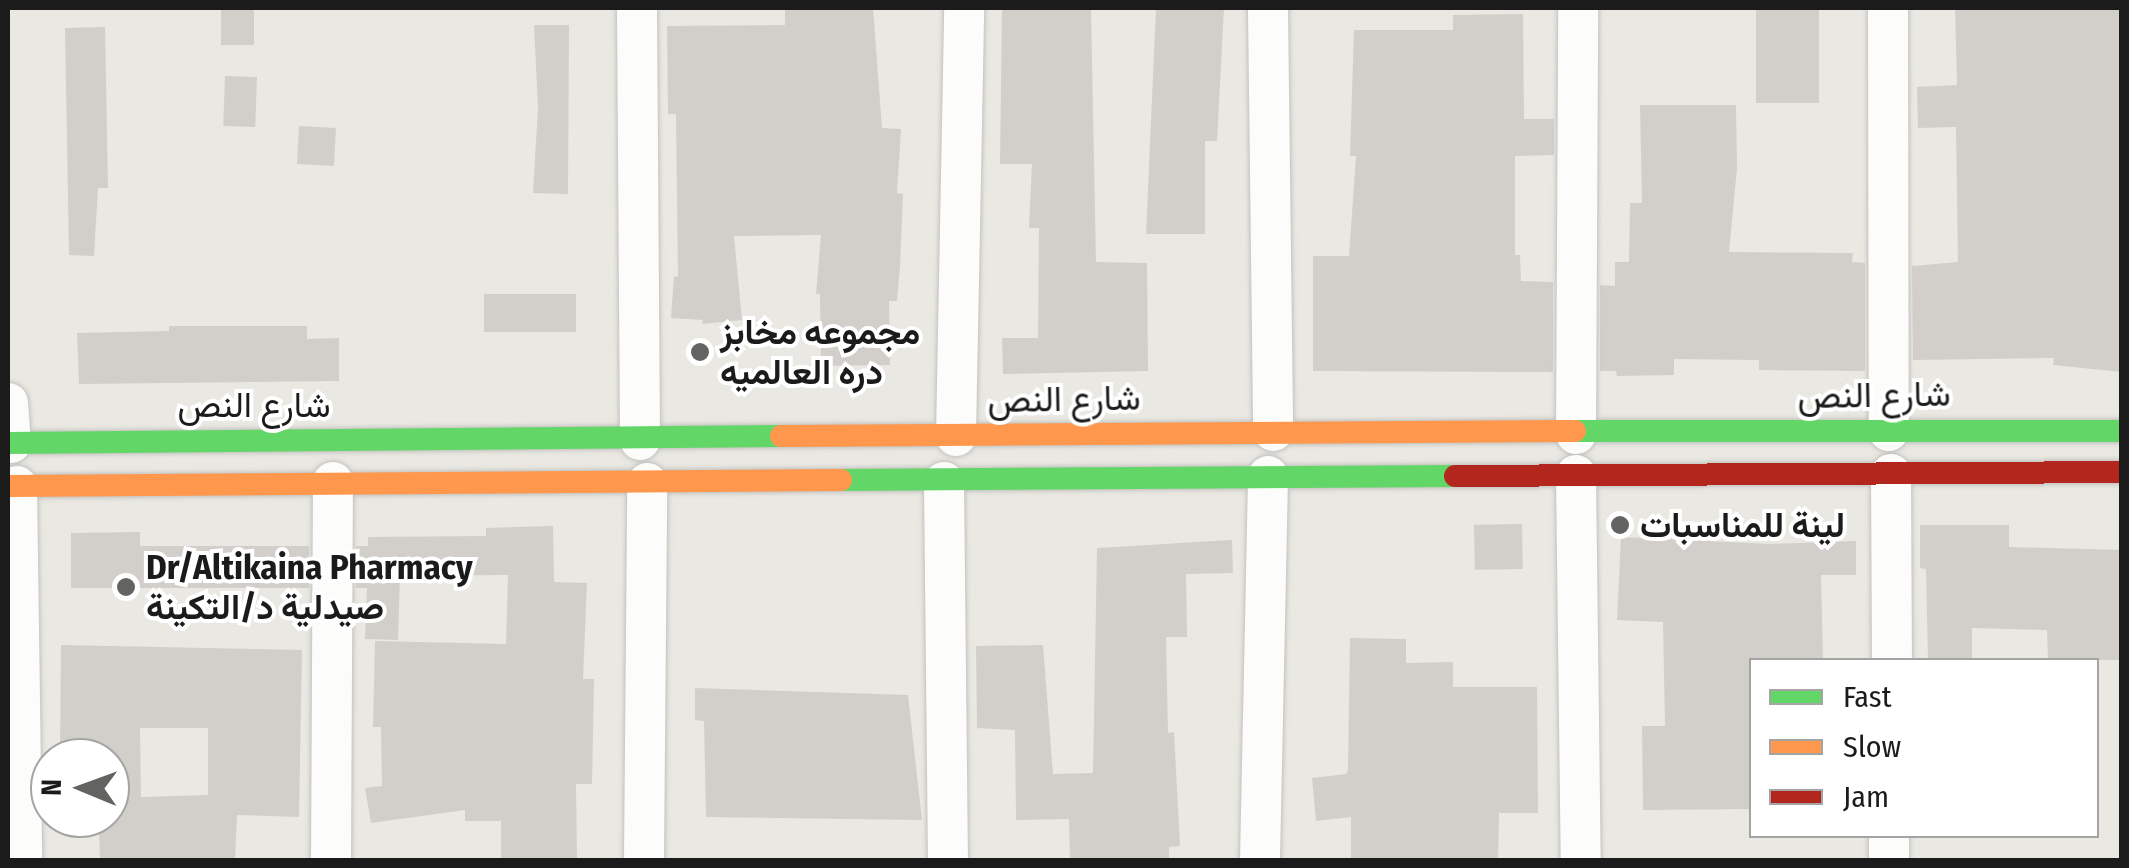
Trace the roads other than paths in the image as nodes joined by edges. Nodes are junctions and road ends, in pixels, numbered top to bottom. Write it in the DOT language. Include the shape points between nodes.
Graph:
graph roads {
  1 [pos="637,8"];
  2 [pos="964,8"];
  3 [pos="1268,8"];
  4 [pos="1578,8"];
  5 [pos="1888,8"];
  6 [pos="8,403"];
  7 [pos="1273,430"];
  8 [pos="1888,431"];
  9 [pos="2122,431"];
  10 [pos="1576,434"];
  11 [pos="956,436"];
  12 [pos="640,440"];
  13 [pos="9,443"];
  14 [pos="2122,472"];
  15 [pos="1891,474"];
  16 [pos="1576,475"];
  17 [pos="1268,476"];
  18 [pos="333,482"];
  19 [pos="944,482"];
  20 [pos="647,483"];
  21 [pos="12,486"];
  22 [pos="1892,658"];
  23 [pos="22,860"];
  24 [pos="331,860"];
  25 [pos="644,860"];
  26 [pos="948,860"];
  27 [pos="1260,860"];
  28 [pos="1581,860"];
  1 -- 12 [label="street"];
  2 -- 11 [label="street"];
  3 -- 7 [label="street"];
  4 -- 10 [label="street"];
  5 -- 8 [label="street"];
  6 -- 13 [label="street"];
  7 -- 10 [label="main road, شارع النص"];
  7 -- 11 [label="main road, شارع النص"];
  8 -- 9 [label="main road, شارع النص"];
  8 -- 10 [label="main road, شارع النص"];
  11 -- 12 [label="main road, شارع النص"];
  12 -- 13 [label="main road, شارع النص"];
  14 -- 15 [label="main road"];
  15 -- 16 [label="main road"];
  15 -- 22 [label="street"];
  16 -- 17 [label="main road"];
  16 -- 28 [label="street"];
  17 -- 19 [label="main road"];
  17 -- 27 [label="street"];
  18 -- 20 [label="main road"];
  18 -- 21 [label="main road"];
  18 -- 24 [label="street"];
  19 -- 20 [label="main road"];
  19 -- 26 [label="street"];
  20 -- 25 [label="street"];
  21 -- 23 [label="street"];
}
